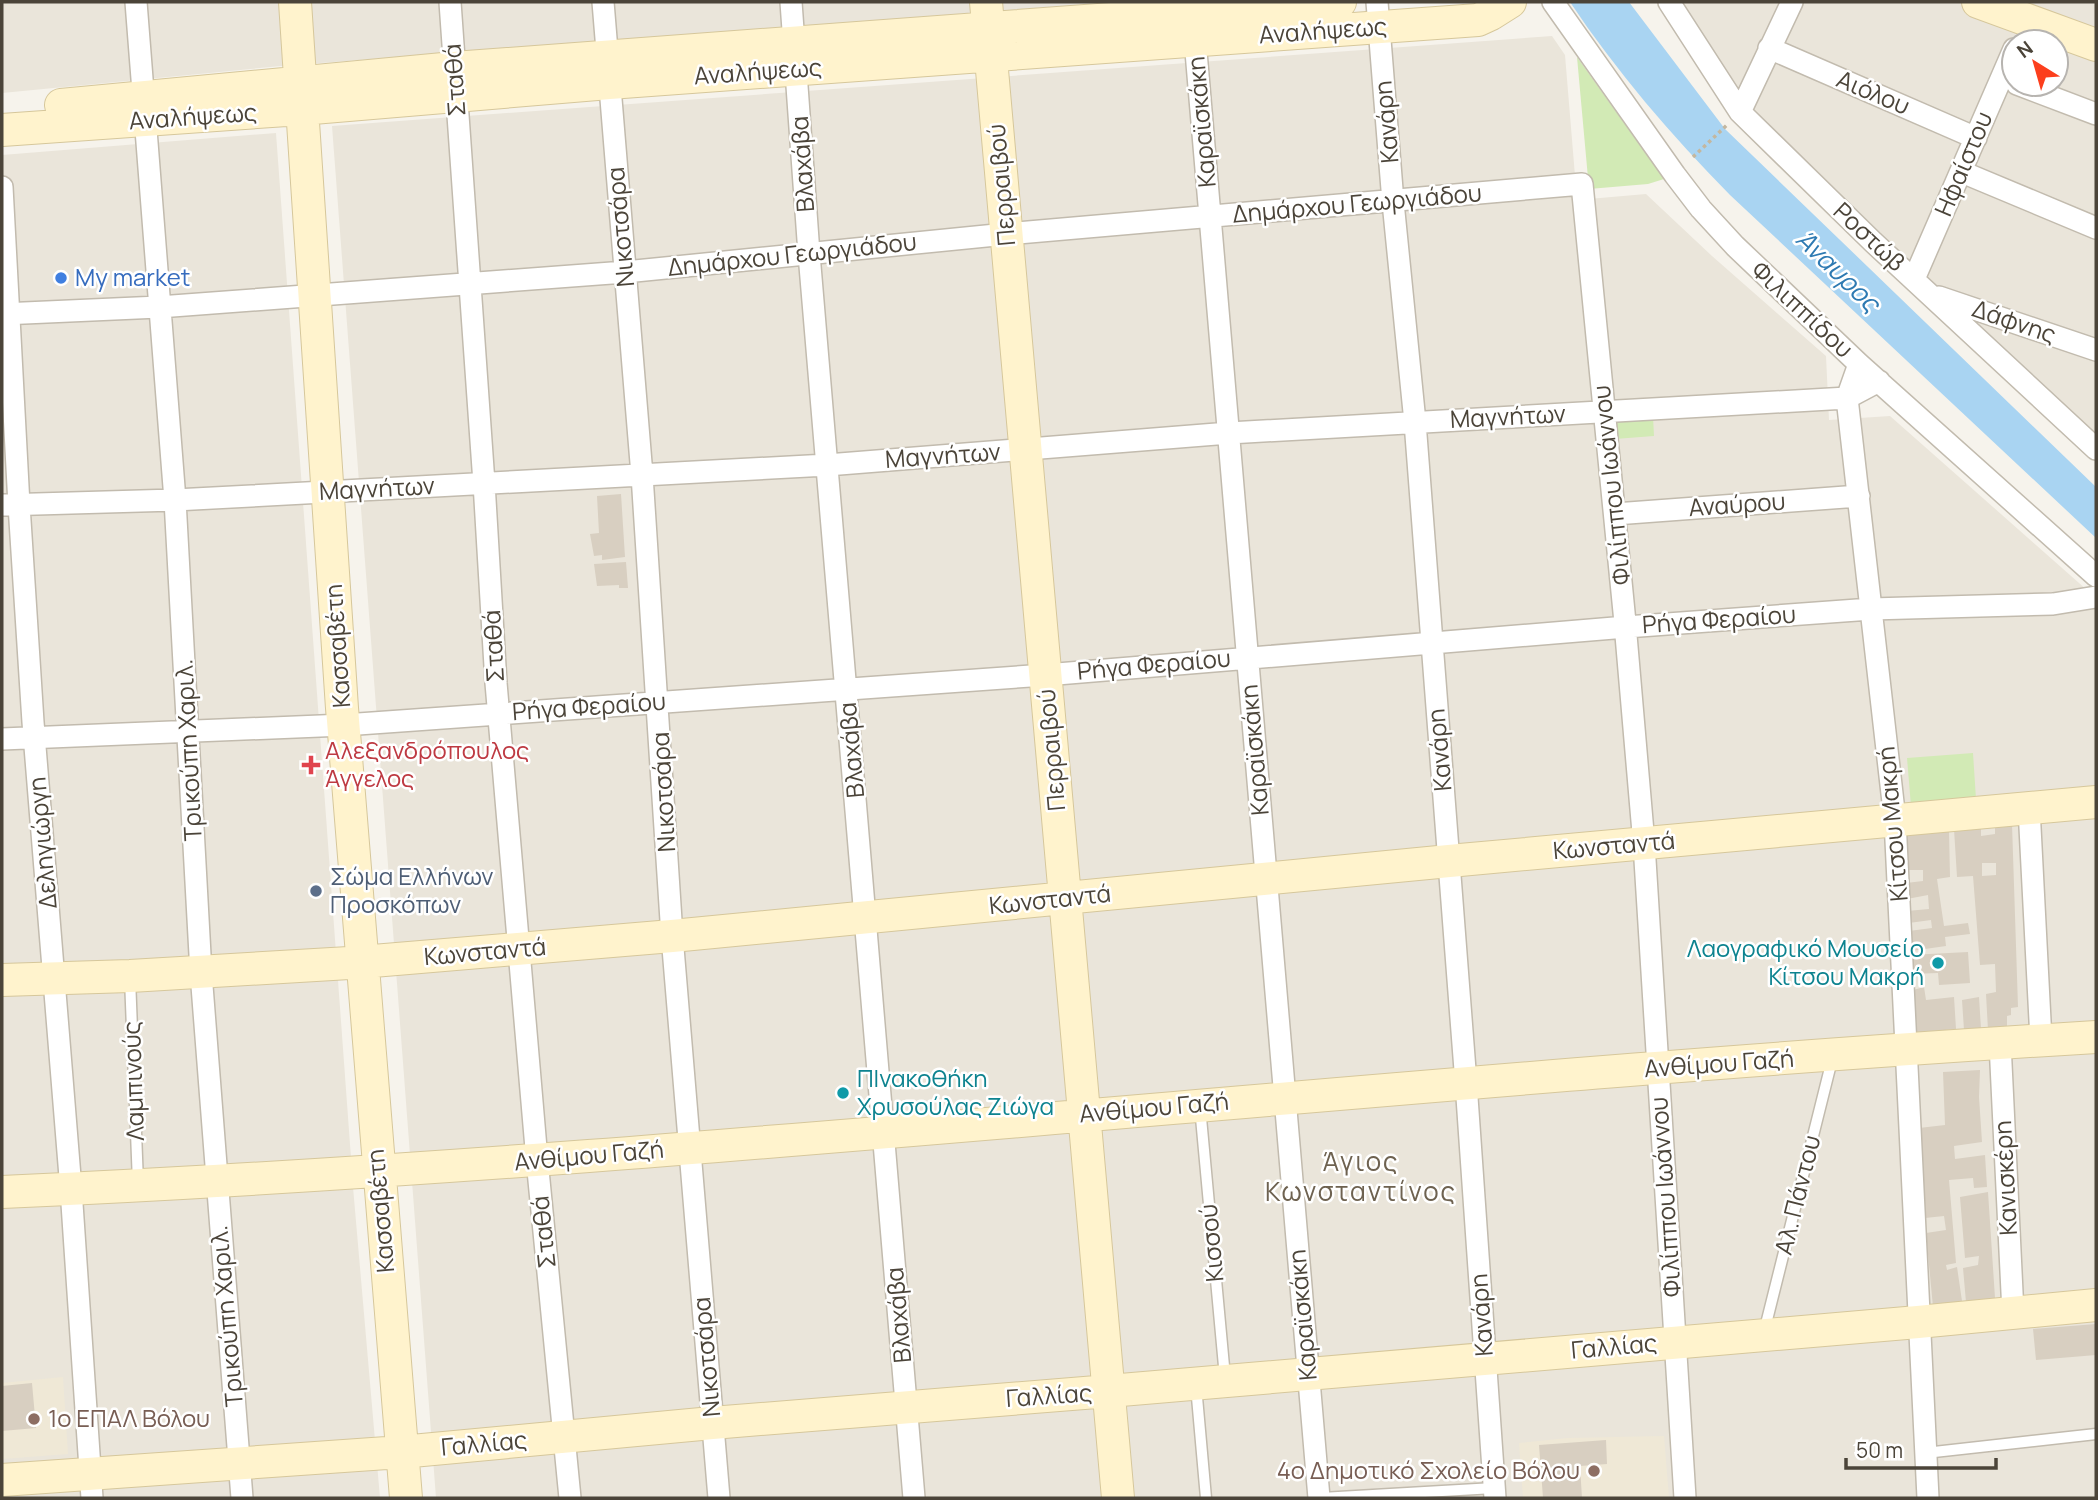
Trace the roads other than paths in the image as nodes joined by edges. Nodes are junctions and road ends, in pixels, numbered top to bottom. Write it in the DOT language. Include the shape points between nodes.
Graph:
graph roads {
  1 [pos="136,2"];
  2 [pos="295,2"];
  3 [pos="450,2"];
  4 [pos="603,2"];
  5 [pos="791,2"];
  6 [pos="1340,2"];
  7 [pos="1510,2"];
  8 [pos="1553,2"];
  9 [pos="1670,2"];
  10 [pos="1792,2"];
  11 [pos="1978,2"];
  12 [pos="1378,14"];
  13 [pos="1194,18"];
  14 [pos="2026,21"];
  15 [pos="988,28"];
  16 [pos="2096,45"];
  17 [pos="1769,48"];
  18 [pos="795,56"];
  19 [pos="608,70"];
  20 [pos="455,82"];
  21 [pos="300,95"];
  22 [pos="2001,98"];
  23 [pos="2054,98"];
  24 [pos="145,108"];
  25 [pos="2,109"];
  26 [pos="2096,114"];
  27 [pos="1735,117"];
  28 [pos="2,130"];
  29 [pos="1976,138"];
  30 [pos="1962,172"];
  31 [pos="1582,184"];
  32 [pos="2,187"];
  33 [pos="1393,202"];
  34 [pos="1210,216"];
  35 [pos="2096,228"];
  36 [pos="1006,234"];
  37 [pos="809,254"];
  38 [pos="625,272"];
  39 [pos="1914,279"];
  40 [pos="470,284"];
  41 [pos="1931,295"];
  42 [pos="313,297"];
  43 [pos="159,307"];
  44 [pos="5,314"];
  45 [pos="2096,350"];
  46 [pos="1859,364"];
  47 [pos="1879,381"];
  48 [pos="1847,398"];
  49 [pos="1604,412"];
  50 [pos="1415,422"];
  51 [pos="1229,433"];
  52 [pos="2096,449"];
  53 [pos="1025,450"];
  54 [pos="827,465"];
  55 [pos="642,475"];
  56 [pos="484,484"];
  57 [pos="327,492"];
  58 [pos="1859,496"];
  59 [pos="175,500"];
  60 [pos="10,505"];
  61 [pos="1615,514"];
  62 [pos="2096,576"];
  63 [pos="2096,597"];
  64 [pos="1871,609"];
  65 [pos="1626,627"];
  66 [pos="1431,643"];
  67 [pos="1248,657"];
  68 [pos="1045,675"];
  69 [pos="847,688"];
  70 [pos="659,703"];
  71 [pos="498,713"];
  72 [pos="344,725"];
  73 [pos="188,732"];
  74 [pos="2,738"];
  75 [pos="34,738"];
  76 [pos="2096,802"];
  77 [pos="2029,808"];
  78 [pos="1895,820"];
  79 [pos="1644,844"];
  80 [pos="1448,862"];
  81 [pos="1266,879"];
  82 [pos="1065,899"];
  83 [pos="865,919"];
  84 [pos="672,936"];
  85 [pos="518,949"];
  86 [pos="361,962"];
  87 [pos="201,972"];
  88 [pos="130,976"];
  89 [pos="54,979"];
  90 [pos="2,980"];
  91 [pos="2096,1037"];
  92 [pos="2042,1040"];
  93 [pos="2000,1043"];
  94 [pos="1906,1050"];
  95 [pos="1833,1055"];
  96 [pos="1658,1068"];
  97 [pos="1466,1083"];
  98 [pos="1285,1097"];
  99 [pos="1200,1105"];
  100 [pos="1084,1114"];
  101 [pos="884,1132"];
  102 [pos="690,1147"];
  103 [pos="537,1160"];
  104 [pos="378,1172"];
  105 [pos="216,1181"];
  106 [pos="138,1185"];
  107 [pos="71,1189"];
  108 [pos="2,1192"];
  109 [pos="2096,1305"];
  110 [pos="2013,1313"];
  111 [pos="1918,1322"];
  112 [pos="1763,1335"];
  113 [pos="1675,1342"];
  114 [pos="1485,1358"];
  115 [pos="1308,1373"];
  116 [pos="1211,1382"];
  117 [pos="1109,1391"];
  118 [pos="906,1406"];
  119 [pos="712,1423"];
  120 [pos="2096,1434"];
  121 [pos="565,1436"];
  122 [pos="401,1451"];
  123 [pos="1925,1453"];
  124 [pos="239,1464"];
  125 [pos="2,1480"];
  126 [pos="92,1486"];
  127 [pos="1494,1493"];
  128 [pos="242,1498"];
  129 [pos="406,1498"];
  130 [pos="570,1498"];
  131 [pos="719,1498"];
  132 [pos="914,1498"];
  133 [pos="1118,1498"];
  134 [pos="1206,1498"];
  135 [pos="1320,1498"];
  136 [pos="1685,1498"];
  137 [pos="1928,1498"];
  1 -- 24 [label="street, Τρικούπη Χαριλ."];
  2 -- 21 [label="street, Κασσαβέτη"];
  3 -- 20 [label="street, Σταθά"];
  4 -- 19 [label="street, Νικοτσάρα"];
  5 -- 18 [label="street, Βλαχάβα"];
  6 -- 13 [label="street, Αναλήψεως"];
  7 -- 12 [label="street, Αναλήψεως" via="1478,20"];
  8 -- 46 [label="street, Φιλιππίδου" via="1701,209 1762,274"];
  9 -- 27 [label="street, Ροστώβ"];
  10 -- 17 [label="street"];
  11 -- 14 [label="street"];
  12 -- 13 [label="street, Αναλήψεως"];
  12 -- 33 [label="street, Κανάρη"];
  13 -- 15 [label="street, Αναλήψεως"];
  13 -- 34 [label="street, Καραϊσκάκη"];
  14 -- 16 [label="street"];
  15 -- 18 [label="street, Αναλήψεως"];
  15 -- 36 [label="street, Περραιβού"];
  17 -- 27 [label="street"];
  17 -- 29 [label="street, Αιόλου"];
  18 -- 19 [label="street, Αναλήψεως"];
  18 -- 37 [label="street, Βλαχάβα"];
  19 -- 20 [label="street, Αναλήψεως"];
  19 -- 38 [label="street, Νικοτσάρα"];
  20 -- 21 [label="street, Αναλήψεως"];
  20 -- 40 [label="street, Σταθά"];
  21 -- 24 [label="street, Αναλήψεως"];
  21 -- 42 [label="street, Κασσαβέτη"];
  22 -- 29 [label="street, Ηφαίστου"];
  23 -- 26 [label="street"];
  24 -- 25 [label="street, Αναλήψεως"];
  24 -- 28 [label="street, Αναλήψεως"];
  24 -- 43 [label="street, Τρικούπη Χαριλ."];
  27 -- 39 [label="street, Ροστώβ"];
  29 -- 30 [label="street, Ηφαίστου"];
  30 -- 35 [label="street"];
  30 -- 39 [label="street, Ηφαίστου"];
  31 -- 33 [label="street, Δημάρχου Γεωργιάδου"];
  31 -- 49 [label="street, Φιλίππου Ιωάννου"];
  32 -- 44 [label="street, Δεληγιώργη"];
  33 -- 34 [label="street, Δημάρχου Γεωργιάδου"];
  33 -- 50 [label="street, Κανάρη"];
  34 -- 36 [label="street, Δημάρχου Γεωργιάδου"];
  34 -- 51 [label="street, Καραϊσκάκη"];
  36 -- 37 [label="street, Δημάρχου Γεωργιάδου"];
  36 -- 53 [label="street, Περραιβού"];
  37 -- 38 [label="street, Δημάρχου Γεωργιάδου"];
  37 -- 54 [label="street, Βλαχάβα"];
  38 -- 40 [label="street, Δημάρχου Γεωργιάδου"];
  38 -- 55 [label="street, Νικοτσάρα"];
  39 -- 41 [label="street, Ροστώβ"];
  40 -- 42 [label="street, Δημάρχου Γεωργιάδου"];
  40 -- 56 [label="street, Σταθά"];
  41 -- 45 [label="street, Δάφνης"];
  41 -- 52 [label="street, Ροστώβ"];
  42 -- 43 [label="street, Δημάρχου Γεωργιάδου"];
  42 -- 57 [label="street, Κασσαβέτη"];
  43 -- 44 [label="street, Δημάρχου Γεωργιάδου"];
  43 -- 59 [label="street, Τρικούπη Χαριλ."];
  44 -- 60 [label="street, Δεληγιώργη"];
  46 -- 47 [label="street, Φιλιππίδου"];
  46 -- 48 [label="street, Κίτσου Μακρή"];
  47 -- 48 [label="street, Μαγνήτων"];
  47 -- 62 [label="street, Φιλιππίδου"];
  48 -- 49 [label="street, Μαγνήτων"];
  48 -- 58 [label="street, Κίτσου Μακρή"];
  49 -- 50 [label="street, Μαγνήτων"];
  49 -- 61 [label="street, Φιλίππου Ιωάννου"];
  50 -- 51 [label="street, Μαγνήτων"];
  50 -- 66 [label="street, Κανάρη"];
  51 -- 53 [label="street, Μαγνήτων"];
  51 -- 67 [label="street, Καραϊσκάκη"];
  53 -- 54 [label="street, Μαγνήτων"];
  53 -- 68 [label="street, Περραιβού"];
  54 -- 55 [label="street, Μαγνήτων"];
  54 -- 69 [label="street, Βλαχάβα"];
  55 -- 56 [label="street, Μαγνήτων"];
  55 -- 70 [label="street, Νικοτσάρα"];
  56 -- 57 [label="street, Μαγνήτων"];
  56 -- 71 [label="street, Σταθά"];
  57 -- 59 [label="street, Μαγνήτων"];
  57 -- 72 [label="street, Κασσαβέτη"];
  58 -- 61 [label="street, Αναύρου"];
  58 -- 64 [label="street, Κίτσου Μακρή"];
  59 -- 60 [label="street, Μαγνήτων"];
  59 -- 73 [label="street, Τρικούπη Χαριλ."];
  60 -- 75 [label="street, Δεληγιώργη"];
  61 -- 65 [label="street, Φιλίππου Ιωάννου"];
  63 -- 64 [label="street, Ρήγα Φεραίου" via="2053,604"];
  64 -- 65 [label="street, Ρήγα Φεραίου"];
  64 -- 78 [label="street, Κίτσου Μακρή"];
  65 -- 66 [label="street, Ρήγα Φεραίου"];
  65 -- 79 [label="street, Φιλίππου Ιωάννου"];
  66 -- 67 [label="street, Ρήγα Φεραίου"];
  66 -- 80 [label="street, Κανάρη"];
  67 -- 68 [label="street, Ρήγα Φεραίου"];
  67 -- 81 [label="street, Καραϊσκάκη"];
  68 -- 69 [label="street, Ρήγα Φεραίου"];
  68 -- 82 [label="street, Περραιβού"];
  69 -- 70 [label="street, Ρήγα Φεραίου"];
  69 -- 83 [label="street, Βλαχάβα"];
  70 -- 71 [label="street, Ρήγα Φεραίου"];
  70 -- 84 [label="street, Νικοτσάρα"];
  71 -- 72 [label="street, Ρήγα Φεραίου"];
  71 -- 85 [label="street, Σταθά"];
  72 -- 73 [label="street, Ρήγα Φεραίου"];
  72 -- 86 [label="street, Κασσαβέτη"];
  73 -- 75 [label="street, Ρήγα Φεραίου"];
  73 -- 87 [label="street, Τρικούπη Χαριλ."];
  74 -- 75 [label="street, Ρήγα Φεραίου"];
  75 -- 89 [label="street, Δεληγιώργη"];
  76 -- 77 [label="street, Κωνσταντά"];
  77 -- 78 [label="street, Κωνσταντά"];
  77 -- 92 [label="street"];
  78 -- 79 [label="street, Κωνσταντά"];
  78 -- 94 [label="street, Κίτσου Μακρή"];
  79 -- 80 [label="street, Κωνσταντά"];
  79 -- 96 [label="street, Φιλίππου Ιωάννου"];
  80 -- 81 [label="street, Κωνσταντά"];
  80 -- 97 [label="street, Κανάρη"];
  81 -- 82 [label="street, Κωνσταντά"];
  81 -- 98 [label="street, Καραϊσκάκη"];
  82 -- 83 [label="street, Κωνσταντά"];
  82 -- 100 [label="street, Περραιβού"];
  83 -- 84 [label="street, Κωνσταντά"];
  83 -- 101 [label="street, Βλαχάβα"];
  84 -- 85 [label="street, Κωνσταντά"];
  84 -- 102 [label="street, Νικοτσάρα"];
  85 -- 86 [label="street, Κωνσταντά"];
  85 -- 103 [label="street, Σταθά"];
  86 -- 87 [label="street, Κωνσταντά"];
  86 -- 104 [label="street, Κασσαβέτη"];
  87 -- 88 [label="street, Κωνσταντά"];
  87 -- 105 [label="street, Τρικούπη Χαριλ."];
  88 -- 89 [label="street, Κωνσταντά"];
  88 -- 106 [label="lane, Λαμπινούς"];
  89 -- 90 [label="street, Κωνσταντά"];
  89 -- 107 [label="street, Δεληγιώργη"];
  91 -- 92 [label="street, Ανθίμου Γαζή"];
  92 -- 93 [label="street, Ανθίμου Γαζή"];
  93 -- 94 [label="street, Ανθίμου Γαζή"];
  93 -- 110 [label="street, Κανισκέρη"];
  94 -- 95 [label="street, Ανθίμου Γαζή"];
  94 -- 111 [label="street, Κίτσου Μακρή"];
  95 -- 96 [label="street, Ανθίμου Γαζή"];
  95 -- 112 [label="lane, Αλ. Πάντου"];
  96 -- 97 [label="street, Ανθίμου Γαζή"];
  96 -- 113 [label="street, Φιλίππου Ιωάννου"];
  97 -- 98 [label="street, Ανθίμου Γαζή"];
  97 -- 114 [label="street, Κανάρη"];
  98 -- 99 [label="street, Ανθίμου Γαζή"];
  98 -- 115 [label="street, Καραϊσκάκη"];
  99 -- 100 [label="street, Ανθίμου Γαζή"];
  99 -- 116 [label="lane, Κισσού"];
  100 -- 101 [label="street, Ανθίμου Γαζή"];
  100 -- 117 [label="street, Περραιβού"];
  101 -- 102 [label="street, Ανθίμου Γαζή"];
  101 -- 118 [label="street, Βλαχάβα"];
  102 -- 103 [label="street, Ανθίμου Γαζή"];
  102 -- 119 [label="street, Νικοτσάρα"];
  103 -- 104 [label="street, Ανθίμου Γαζή"];
  103 -- 121 [label="street, Σταθά"];
  104 -- 105 [label="street, Ανθίμου Γαζή"];
  104 -- 122 [label="street, Κασσαβέτη"];
  105 -- 106 [label="street, Ανθίμου Γαζή"];
  105 -- 124 [label="street, Τρικούπη Χαριλ."];
  106 -- 107 [label="street, Ανθίμου Γαζή"];
  107 -- 108 [label="street, Ανθίμου Γαζή"];
  107 -- 126 [label="street, Δεληγιώργη"];
  109 -- 110 [label="street, Γαλλίας"];
  110 -- 111 [label="street, Γαλλίας"];
  111 -- 112 [label="street, Γαλλίας"];
  111 -- 123 [label="street, Κίτσου Μακρή"];
  112 -- 113 [label="street, Γαλλίας"];
  113 -- 114 [label="street, Γαλλίας"];
  113 -- 136 [label="street, Φιλίππου Ιωάννου"];
  114 -- 115 [label="street, Γαλλίας"];
  114 -- 127 [label="street, Κανάρη"];
  115 -- 116 [label="street, Γαλλίας"];
  115 -- 135 [label="street, Καραϊσκάκη"];
  116 -- 117 [label="street, Γαλλίας"];
  116 -- 134 [label="lane, Κισσού"];
  117 -- 118 [label="street, Γαλλίας"];
  117 -- 133 [label="street, Περραιβού"];
  118 -- 119 [label="street, Γαλλίας"];
  118 -- 132 [label="street, Βλαχάβα"];
  119 -- 121 [label="street, Γαλλίας"];
  119 -- 131 [label="street, Νικοτσάρα"];
  120 -- 123 [label="lane"];
  121 -- 122 [label="street, Γαλλίας"];
  121 -- 130 [label="street, Σταθά"];
  122 -- 124 [label="street, Γαλλίας"];
  122 -- 129 [label="street, Κασσαβέτη"];
  123 -- 137 [label="street, Κίτσου Μακρή"];
  124 -- 126 [label="street, Γαλλίας"];
  124 -- 128 [label="street, Τρικούπη Χαριλ."];
  125 -- 126 [label="street, Γαλλίας"];
  127 -- 135 [label="lane"];
}
